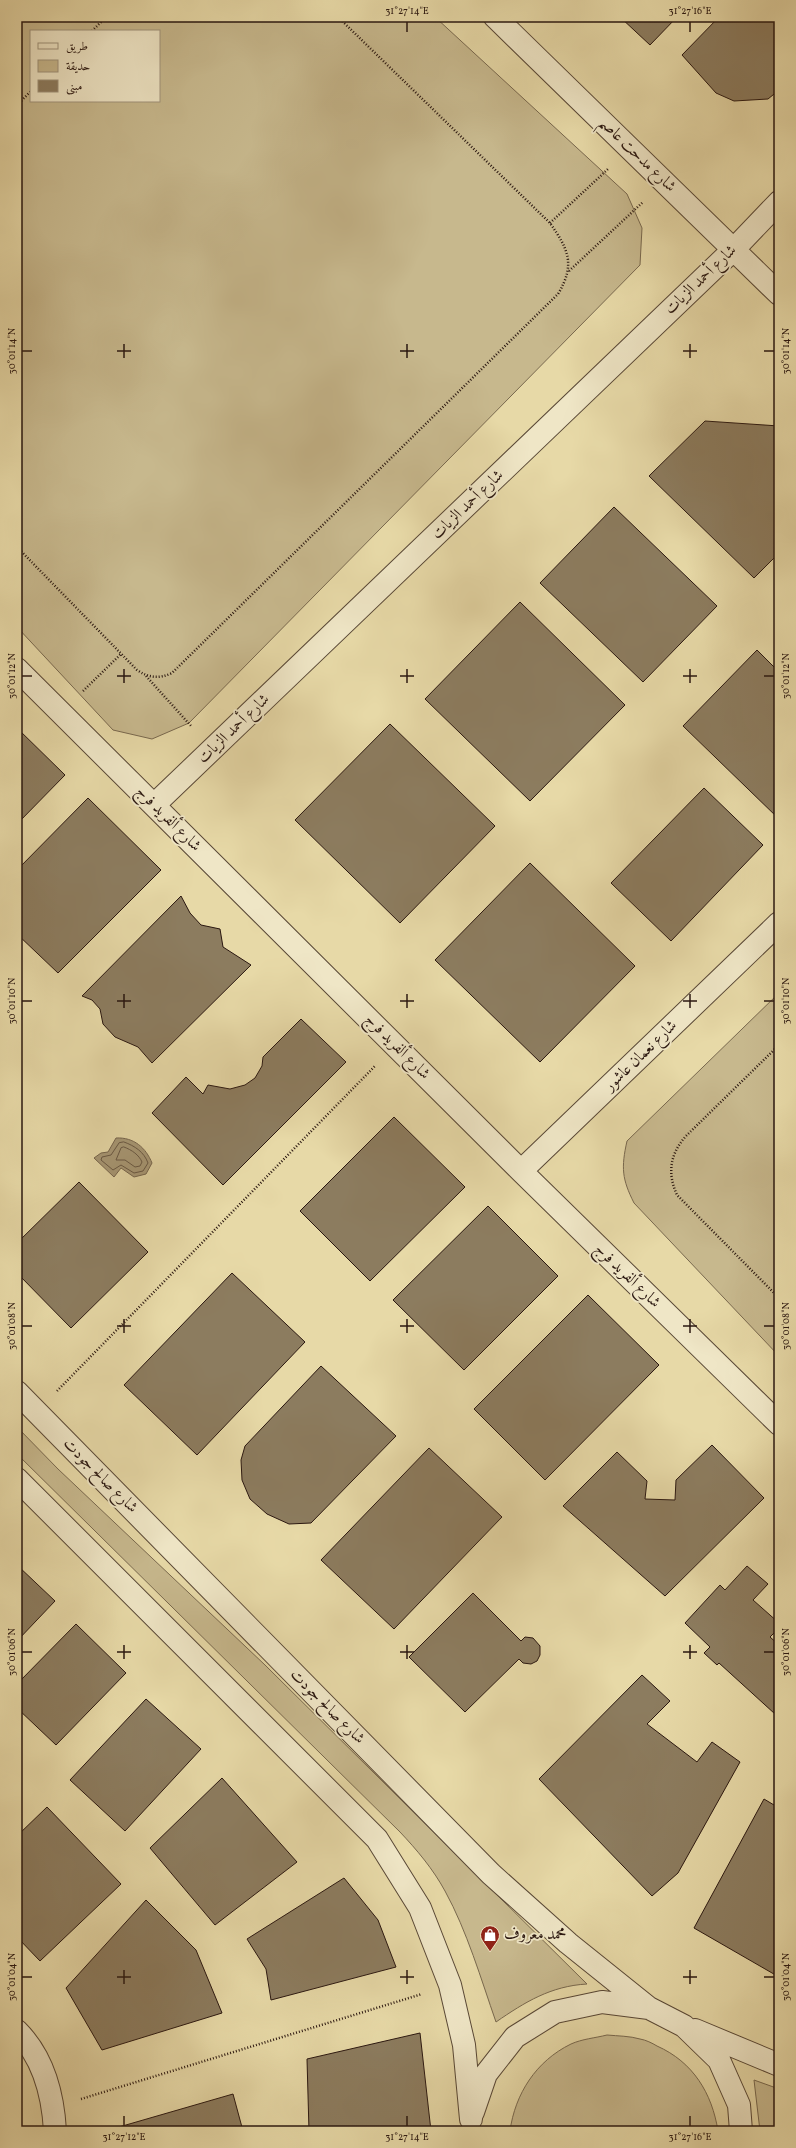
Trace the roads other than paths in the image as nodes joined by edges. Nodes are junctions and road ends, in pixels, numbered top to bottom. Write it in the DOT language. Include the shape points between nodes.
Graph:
graph roads {
  1 [pos="495,17"];
  2 [pos="779,202"];
  3 [pos="734,249"];
  4 [pos="779,294"];
  5 [pos="17,669"];
  6 [pos="154,806"];
  7 [pos="779,923"];
  8 [pos="521,1171"];
  9 [pos="17,1392"];
  10 [pos="779,1424"];
  11 [pos="17,1479"];
  12 [pos="648,2008"];
  13 [pos="684,2026"];
  14 [pos="17,2030"];
  15 [pos="779,2065"];
  16 [pos="471,2125"];
  17 [pos="55,2131"];
  18 [pos="741,2131"];
  1 -- 3 [label="street, شارع مدحت عاصم"];
  2 -- 3 [label="street, شارع أحمد الزيات"];
  3 -- 4 [label="street, شارع مدحت عاصم"];
  3 -- 6 [label="street, شارع أحمد الزيات"];
  5 -- 6 [label="street, شارع ألفريد فرج"];
  6 -- 8 [label="street, شارع ألفريد فرج"];
  7 -- 8 [label="street, شارع نعمان عاشور"];
  8 -- 10 [label="street, شارع ألفريد فرج"];
  9 -- 12 [label="street, شارع صالح جودت" via="491,1874 568,1943"];
  11 -- 16 [label="street" via="377,1839 420,1908 450,1985 464,2044"];
  12 -- 13 [label="street"];
  12 -- 16 [label="street" via="602,2002 555,2012 515,2037 486,2074"];
  13 -- 15 [label="street"];
  13 -- 18 [label="street" via="719,2060 739,2105"];
  14 -- 17 [label="street" via="44,2071 54,2108"];
}
